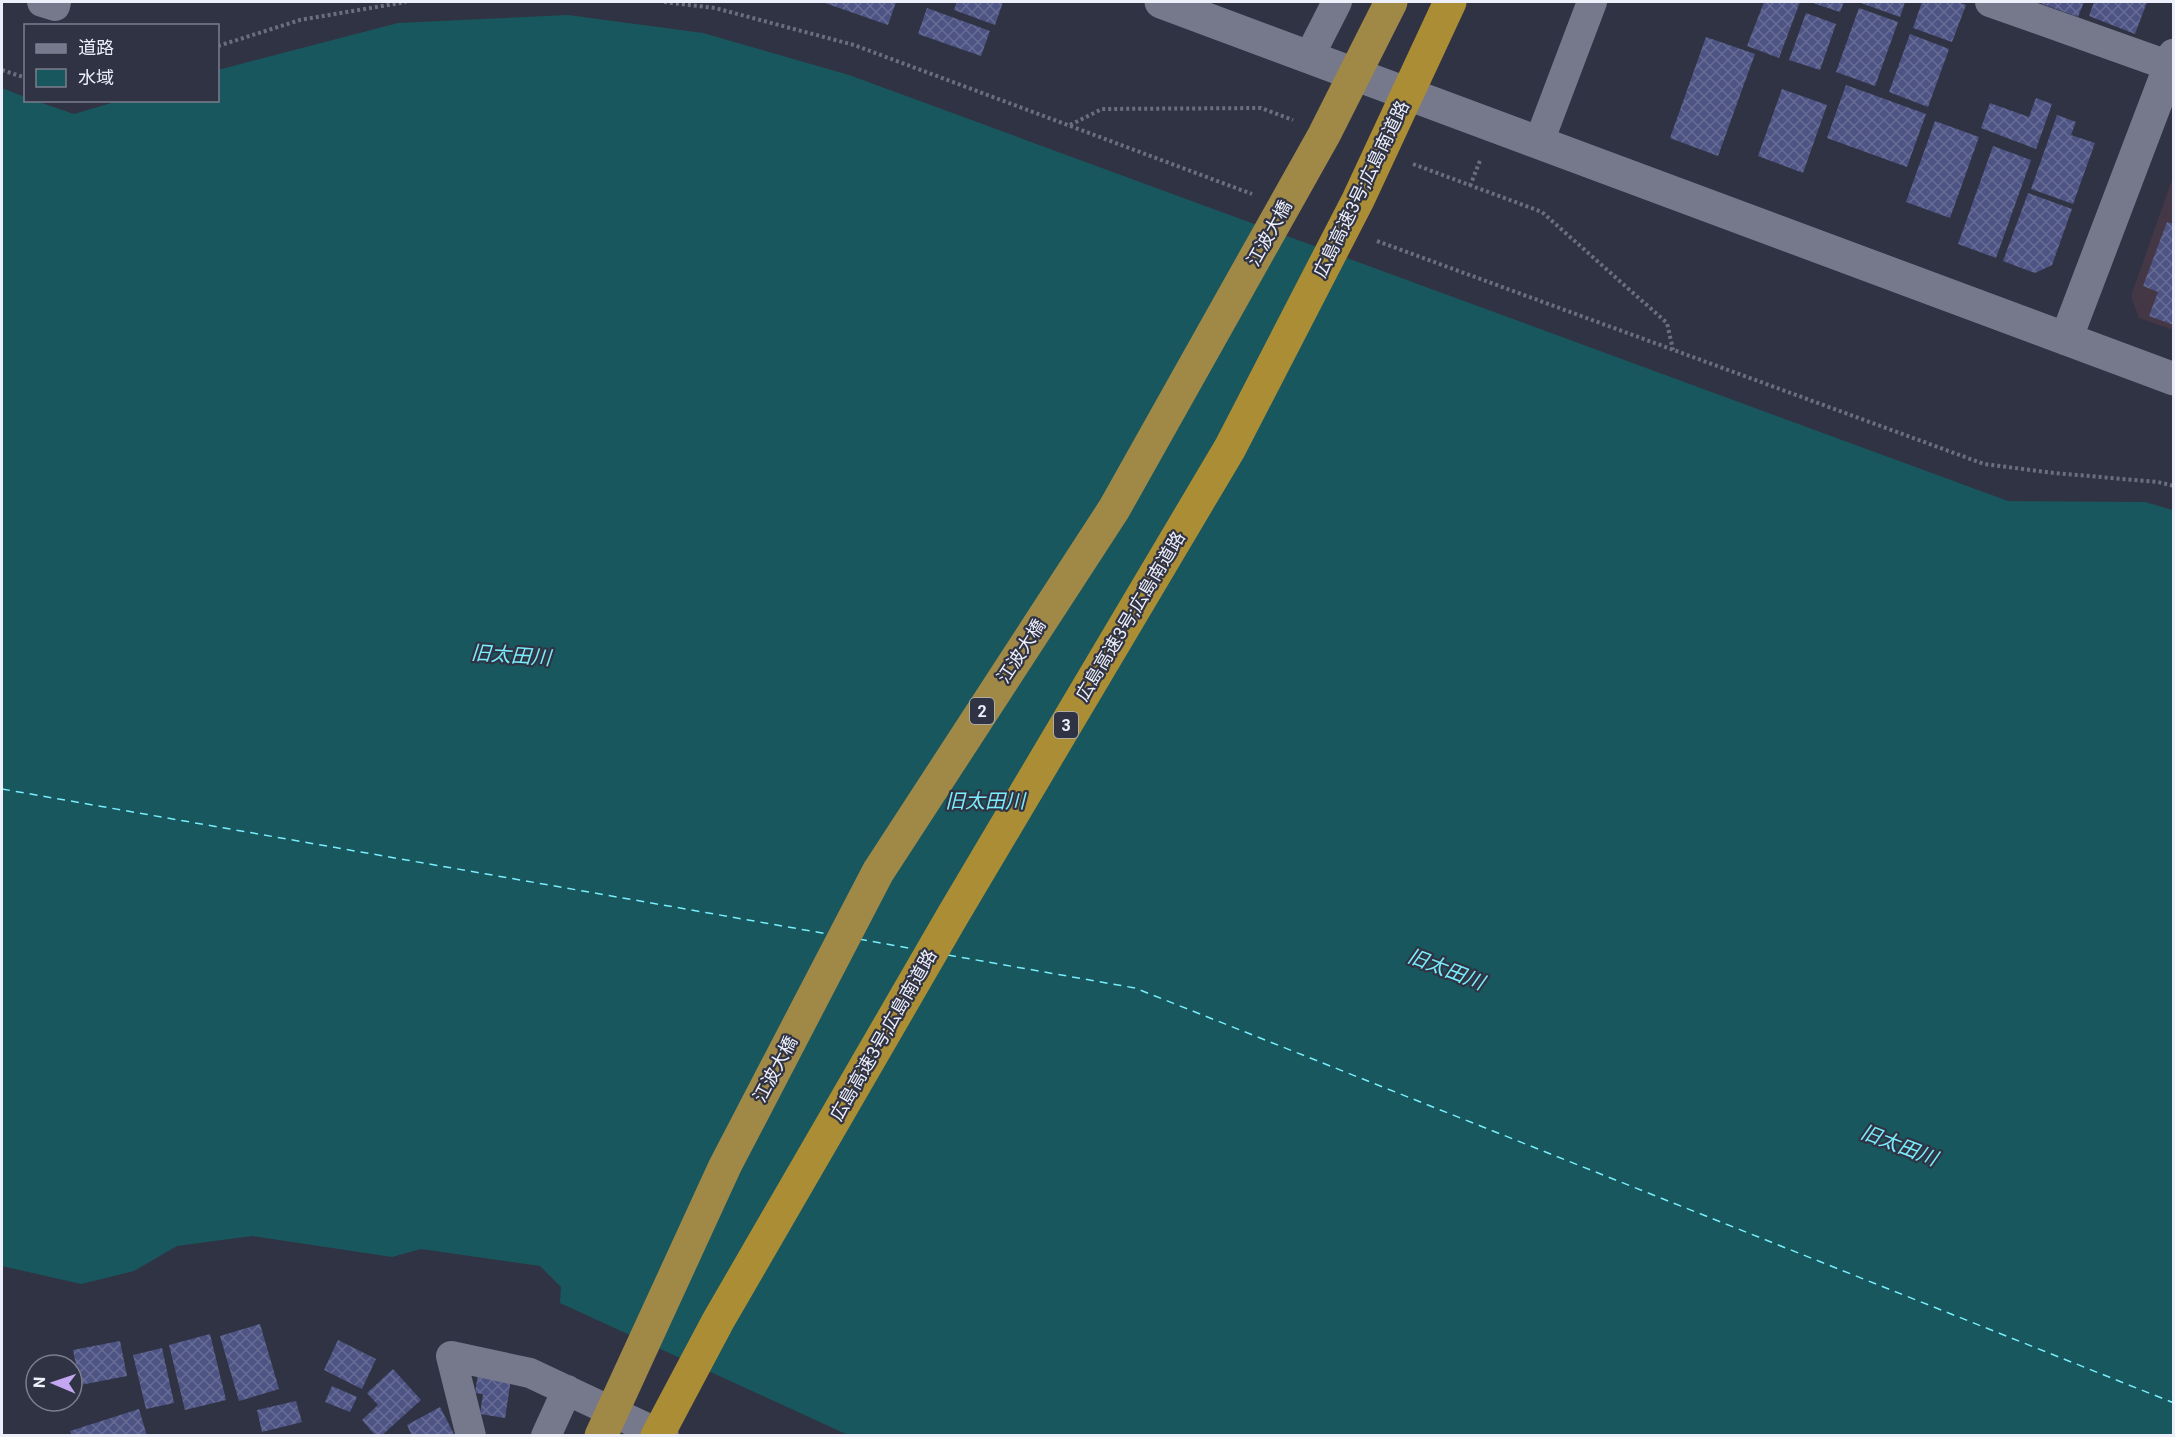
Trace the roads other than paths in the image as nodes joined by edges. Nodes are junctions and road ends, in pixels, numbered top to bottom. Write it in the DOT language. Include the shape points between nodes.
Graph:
graph roads {
  1 [pos="42,2"];
  2 [pos="56,2"];
  3 [pos="1161,2"];
  4 [pos="1337,2"];
  5 [pos="1391,2"];
  6 [pos="1450,2"];
  7 [pos="1592,2"];
  8 [pos="1990,2"];
  9 [pos="1310,57"];
  10 [pos="2172,60"];
  11 [pos="1539,142"];
  12 [pos="2066,339"];
  13 [pos="2174,379"];
  14 [pos="567,1390"];
  15 [pos="471,1436"];
  16 [pos="546,1436"];
  17 [pos="601,1436"];
  18 [pos="657,1436"];
  19 [pos="664,1436"];
  1 -- 2 [label="street" via="55,6"];
  3 -- 9 [label="street"];
  4 -- 9 [label="street"];
  5 -- 17 [label="highway, 江波大橋 / 2" via="1324,135 1114,508 878,872 724,1166"];
  6 -- 18 [label="highway, 広島高速3号;広島南道路 / 3" via="1358,200 1230,448 935,946 718,1321"];
  7 -- 11 [label="street"];
  8 -- 10 [label="street"];
  9 -- 11 [label="street"];
  10 -- 12 [label="street"];
  11 -- 12 [label="street"];
  12 -- 13 [label="street"];
  14 -- 15 [label="street" via="530,1373 451,1356"];
  14 -- 16 [label="street"];
  14 -- 19 [label="street"];
}
